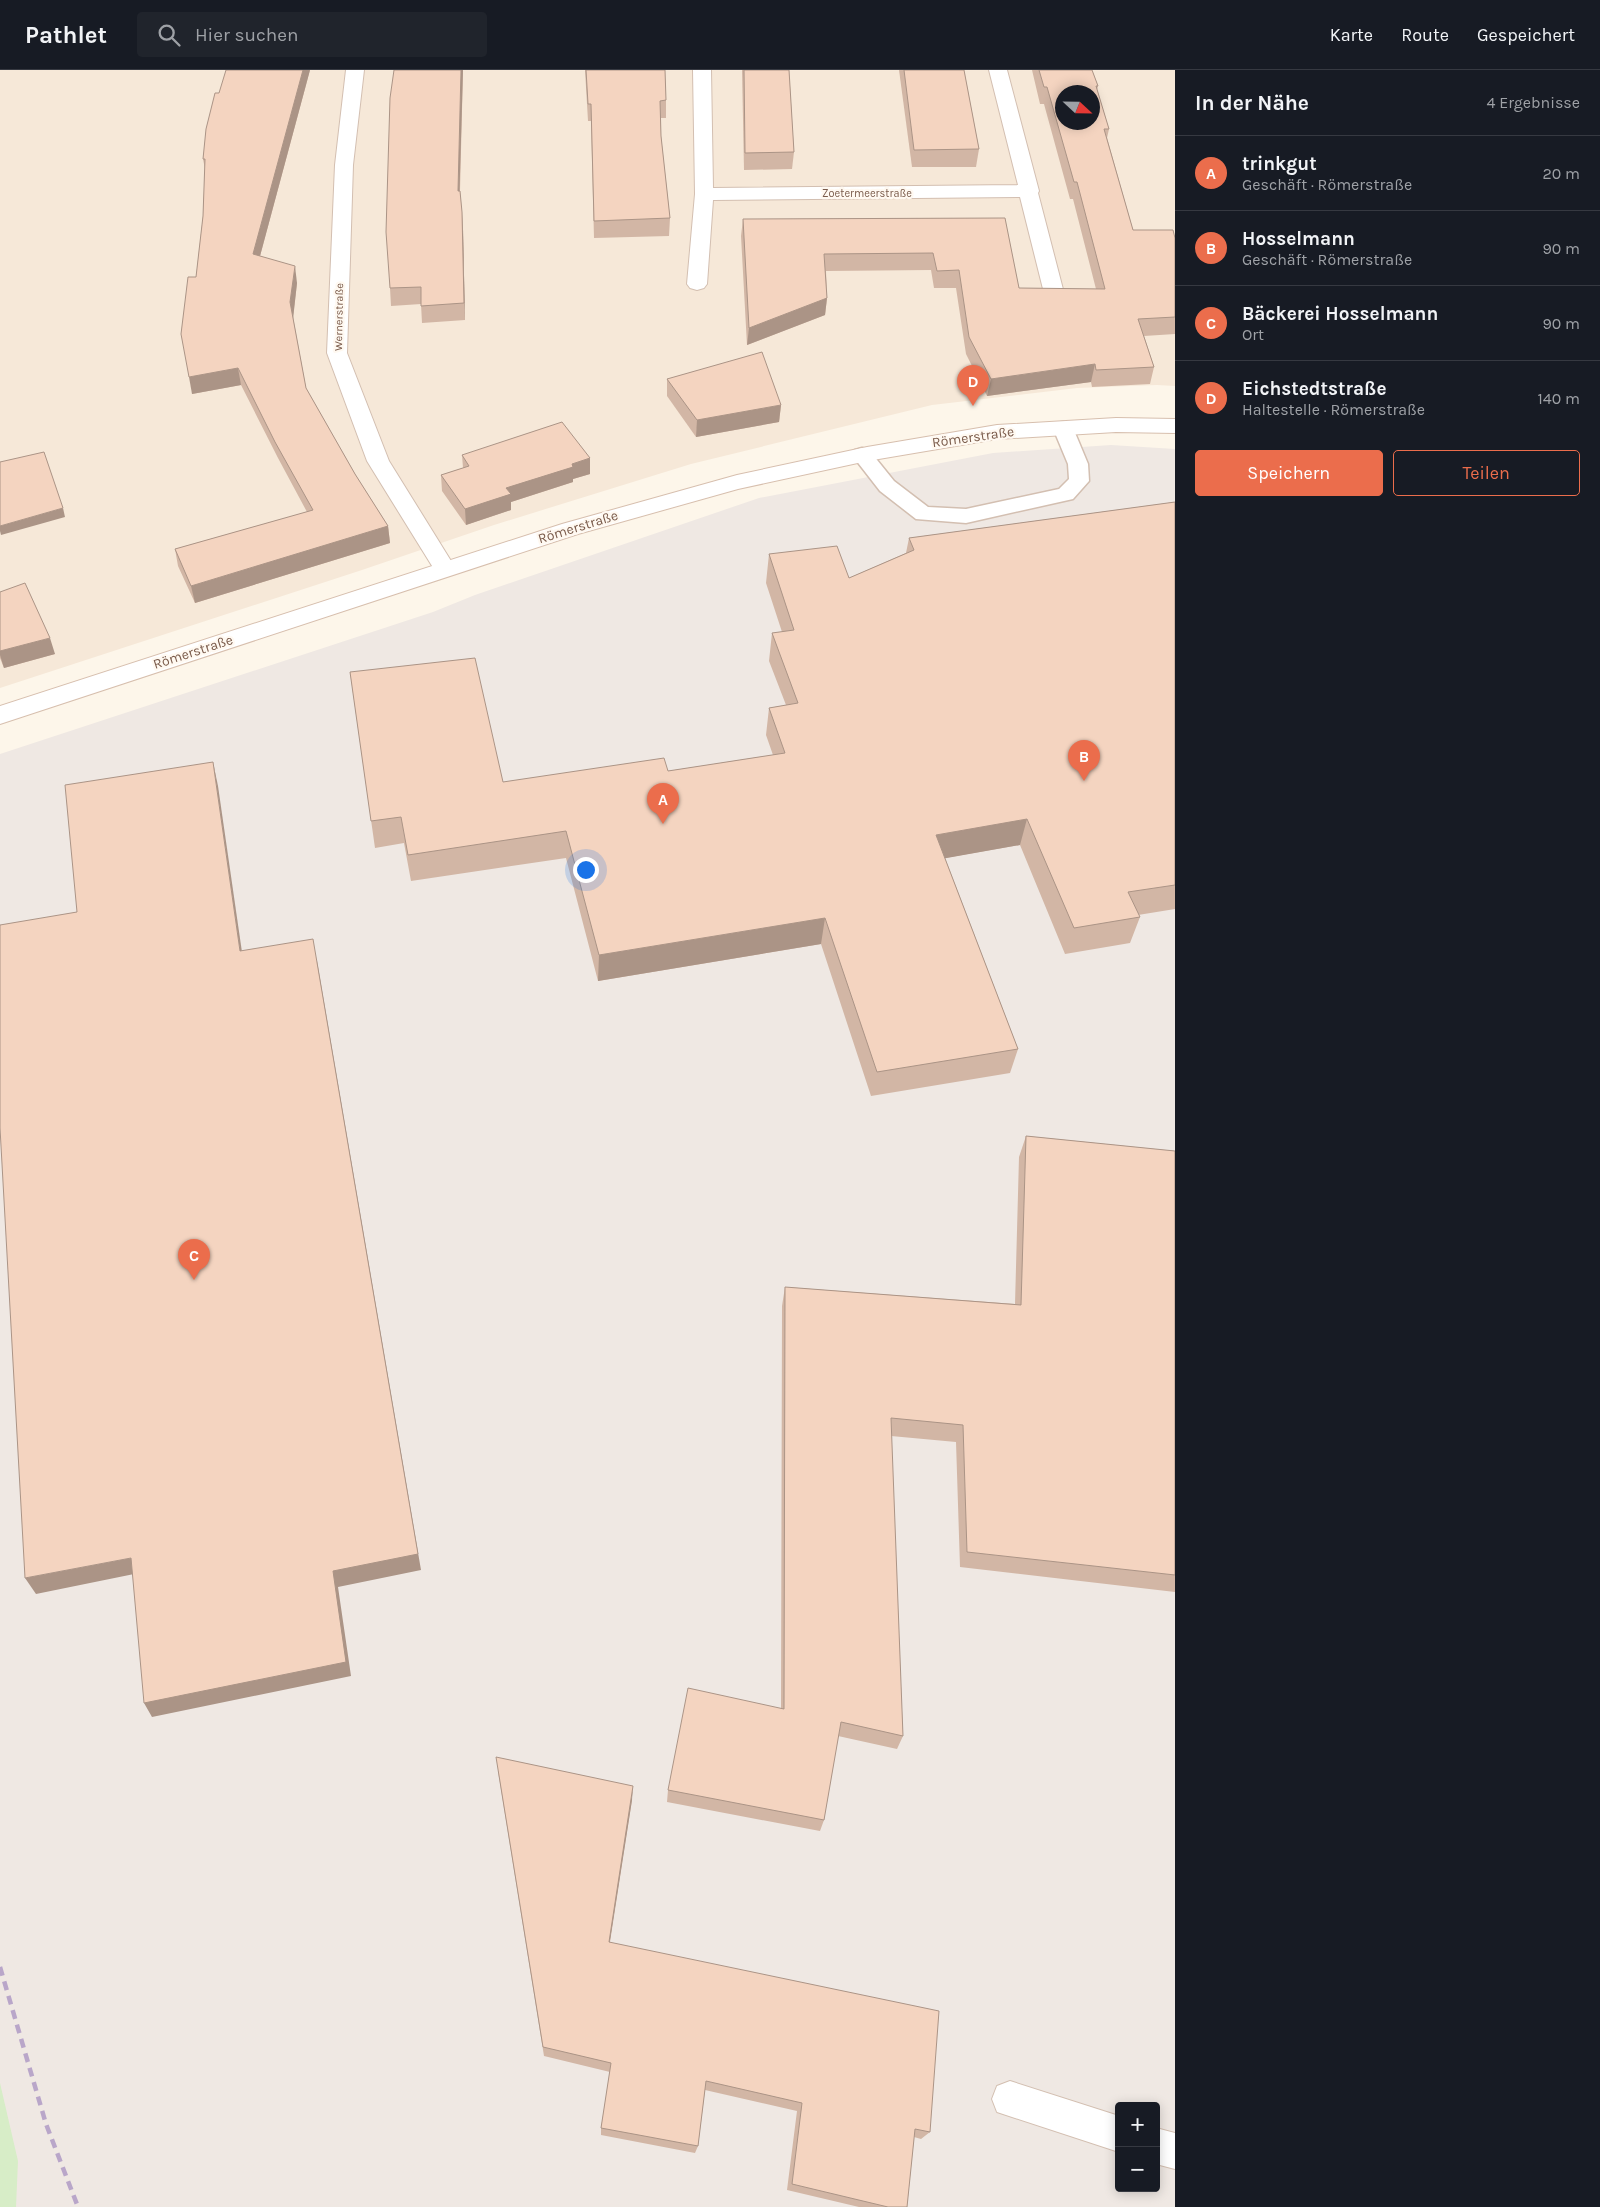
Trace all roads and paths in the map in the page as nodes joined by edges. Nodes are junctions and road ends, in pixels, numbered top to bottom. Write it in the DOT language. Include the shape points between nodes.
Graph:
graph roads {
  1 [pos="355,70"];
  2 [pos="702,70"];
  3 [pos="998,70"];
  4 [pos="1030,191"];
  5 [pos="704,194"];
  6 [pos="697,284"];
  7 [pos="1055,297"];
  8 [pos="1175,426"];
  9 [pos="1064,428"];
  10 [pos="862,455"];
  11 [pos="445,569"];
  12 [pos="0,715"];
  13 [pos="1010,2099"];
  14 [pos="1115,2133"];
  15 [pos="1160,2147"];
  16 [pos="1175,2151"];
  1 -- 11 [label="street, Wernerstraße" via="344,165 337,353 378,461"];
  2 -- 5 [label="street"];
  3 -- 4 [label="street"];
  4 -- 5 [label="street, Zoetermeerstraße"];
  4 -- 7 [label="street"];
  5 -- 6 [label="street"];
  8 -- 9 [label="street, Römerstraße"];
  9 -- 10 [label="street, Römerstraße" via="997,432"];
  9 -- 10 [label="lane" via="1078,464 1079,481 1066,494 966,516 923,514 887,486"];
  10 -- 11 [label="street, Römerstraße" via="737,482"];
  11 -- 12 [label="street, Römerstraße"];
  13 -- 14 [label="street"];
  15 -- 16 [label="street"];
}
